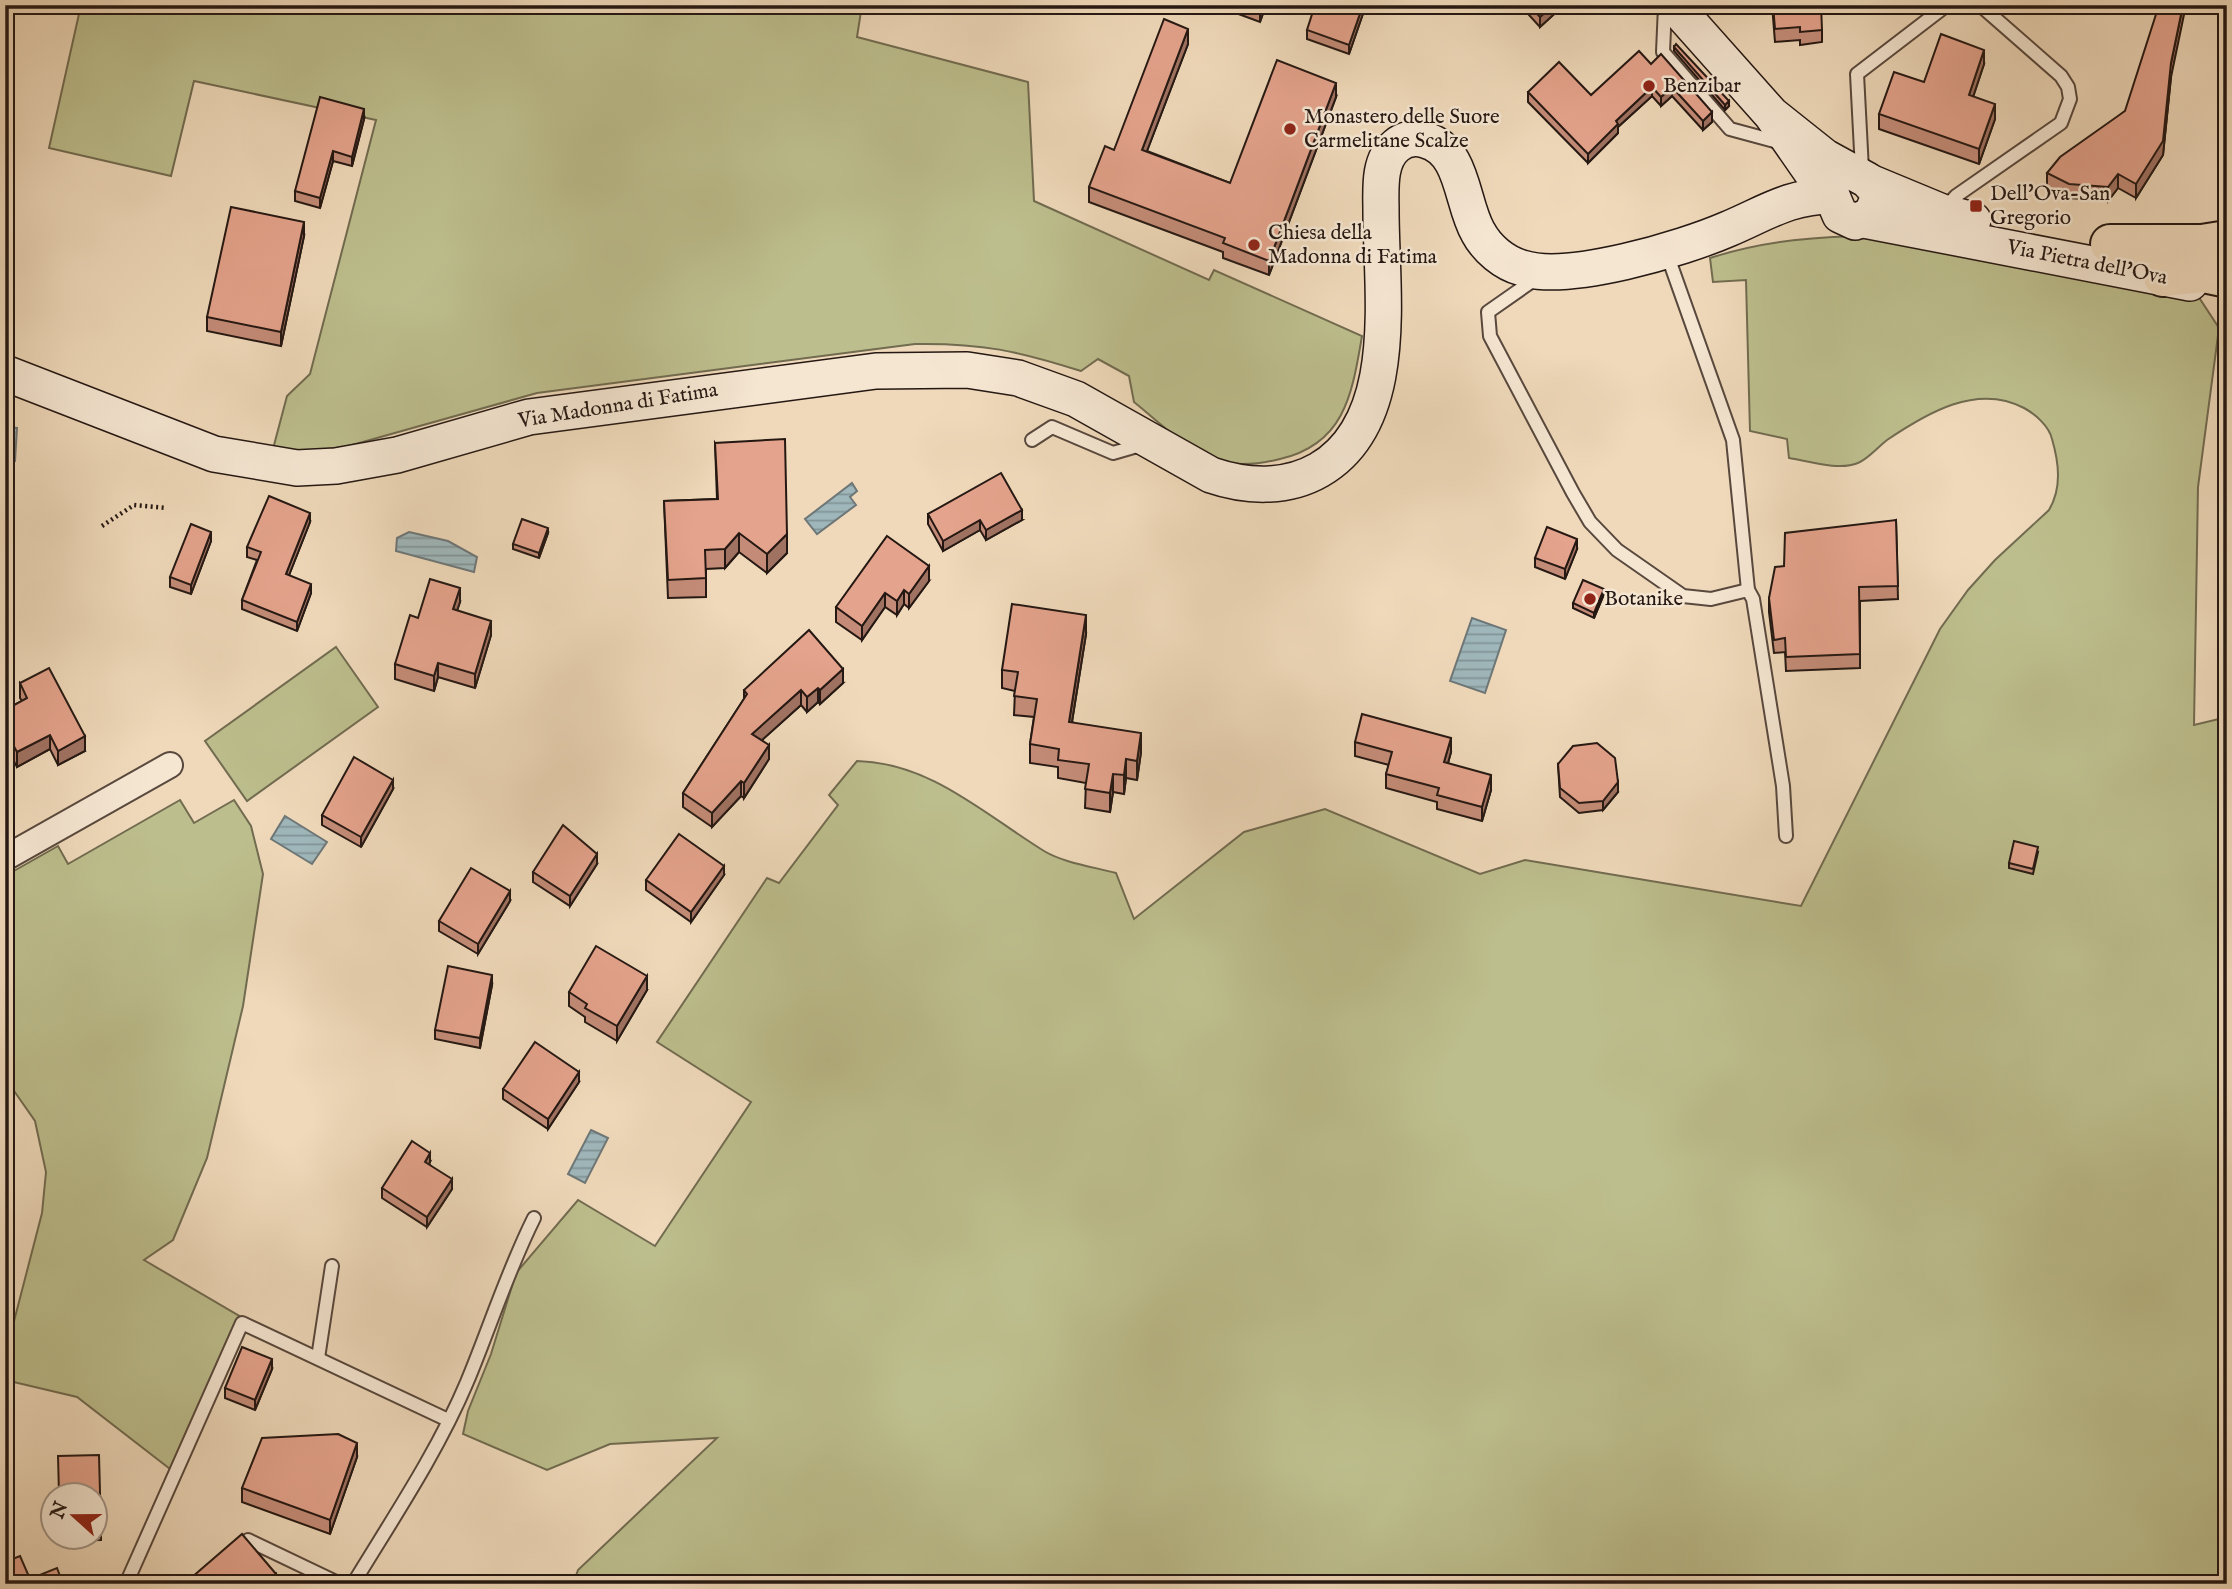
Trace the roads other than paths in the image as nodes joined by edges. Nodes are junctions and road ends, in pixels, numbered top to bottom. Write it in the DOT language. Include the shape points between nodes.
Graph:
graph roads {
  1 [pos="1947,5"];
  2 [pos="1980,5"];
  3 [pos="1683,10"];
  4 [pos="1771,114"];
  5 [pos="1793,146"];
  6 [pos="1856,196"];
  7 [pos="1942,212"];
  8 [pos="2227,240"];
  9 [pos="2110,244"];
  10 [pos="1666,250"];
  11 [pos="2227,263"];
  12 [pos="1544,273"];
  13 [pos="2162,277"];
  14 [pos="2227,278"];
  15 [pos="2227,290"];
  16 [pos="5,373"];
  17 [pos="1032,440"];
  18 [pos="1152,442"];
  19 [pos="1748,590"];
  20 [pos="170,765"];
  21 [pos="1786,836"];
  22 [pos="5,858"];
  23 [pos="534,1218"];
  24 [pos="332,1266"];
  25 [pos="318,1359"];
  26 [pos="448,1420"];
  27 [pos="248,1540"];
  28 [pos="126,1584"];
  29 [pos="340,1584"];
  30 [pos="354,1584"];
  1 -- 6 [label="lane" via="1857,74"];
  2 -- 7 [label="lane" via="2061,75 2070,99 2061,123 1956,196"];
  3 -- 4 [label="main road"];
  3 -- 5 [label="lane" via="1663,52 1730,130"];
  4 -- 5 [label="main road"];
  4 -- 6 [label="main road" via="1825,157"];
  5 -- 6 [label="main road"];
  6 -- 7 [label="main road, Via Pietra dell'Ova"];
  6 -- 10 [label="main road" via="1804,196"];
  6 -- 13 [label="main road, Via Pietra dell'Ova"];
  7 -- 9 [label="main road, Via Pietra dell'Ova"];
  8 -- 9 [label="highway"];
  9 -- 11 [label="main road, Via Pietra dell'Ova"];
  10 -- 12 [label="main road" via="1596,267"];
  10 -- 19 [label="lane" via="1733,440"];
  12 -- 18 [label="main road, Via Madonna di Fatima" via="1514,266 1487,246 1473,222 1449,156 1433,142 1408,139 1397,145 1384,166 1380,370 1367,418 1351,442 1311,475 1254,485 1211,475"];
  12 -- 19 [label="lane" via="1488,312 1490,336 1590,522 1637,567 1683,596 1711,599"];
  13 -- 14 [label="highway" via="2203,273"];
  13 -- 15 [label="main road, Via Pietra dell'Ova"];
  16 -- 18 [label="main road, Via Madonna di Fatima" via="214,454 296,468 397,455 529,417 876,370 967,370 1018,378 1076,399"];
  17 -- 18 [label="lane" via="1052,427 1113,453"];
  19 -- 21 [label="lane" via="1783,786"];
  20 -- 22 [label="street"];
  23 -- 26 [label="lane" via="509,1267 467,1382"];
  24 -- 25 [label="lane"];
  25 -- 26 [label="lane"];
  25 -- 28 [label="lane" via="242,1323"];
  26 -- 30 [label="lane"];
  27 -- 29 [label="lane"];
}
